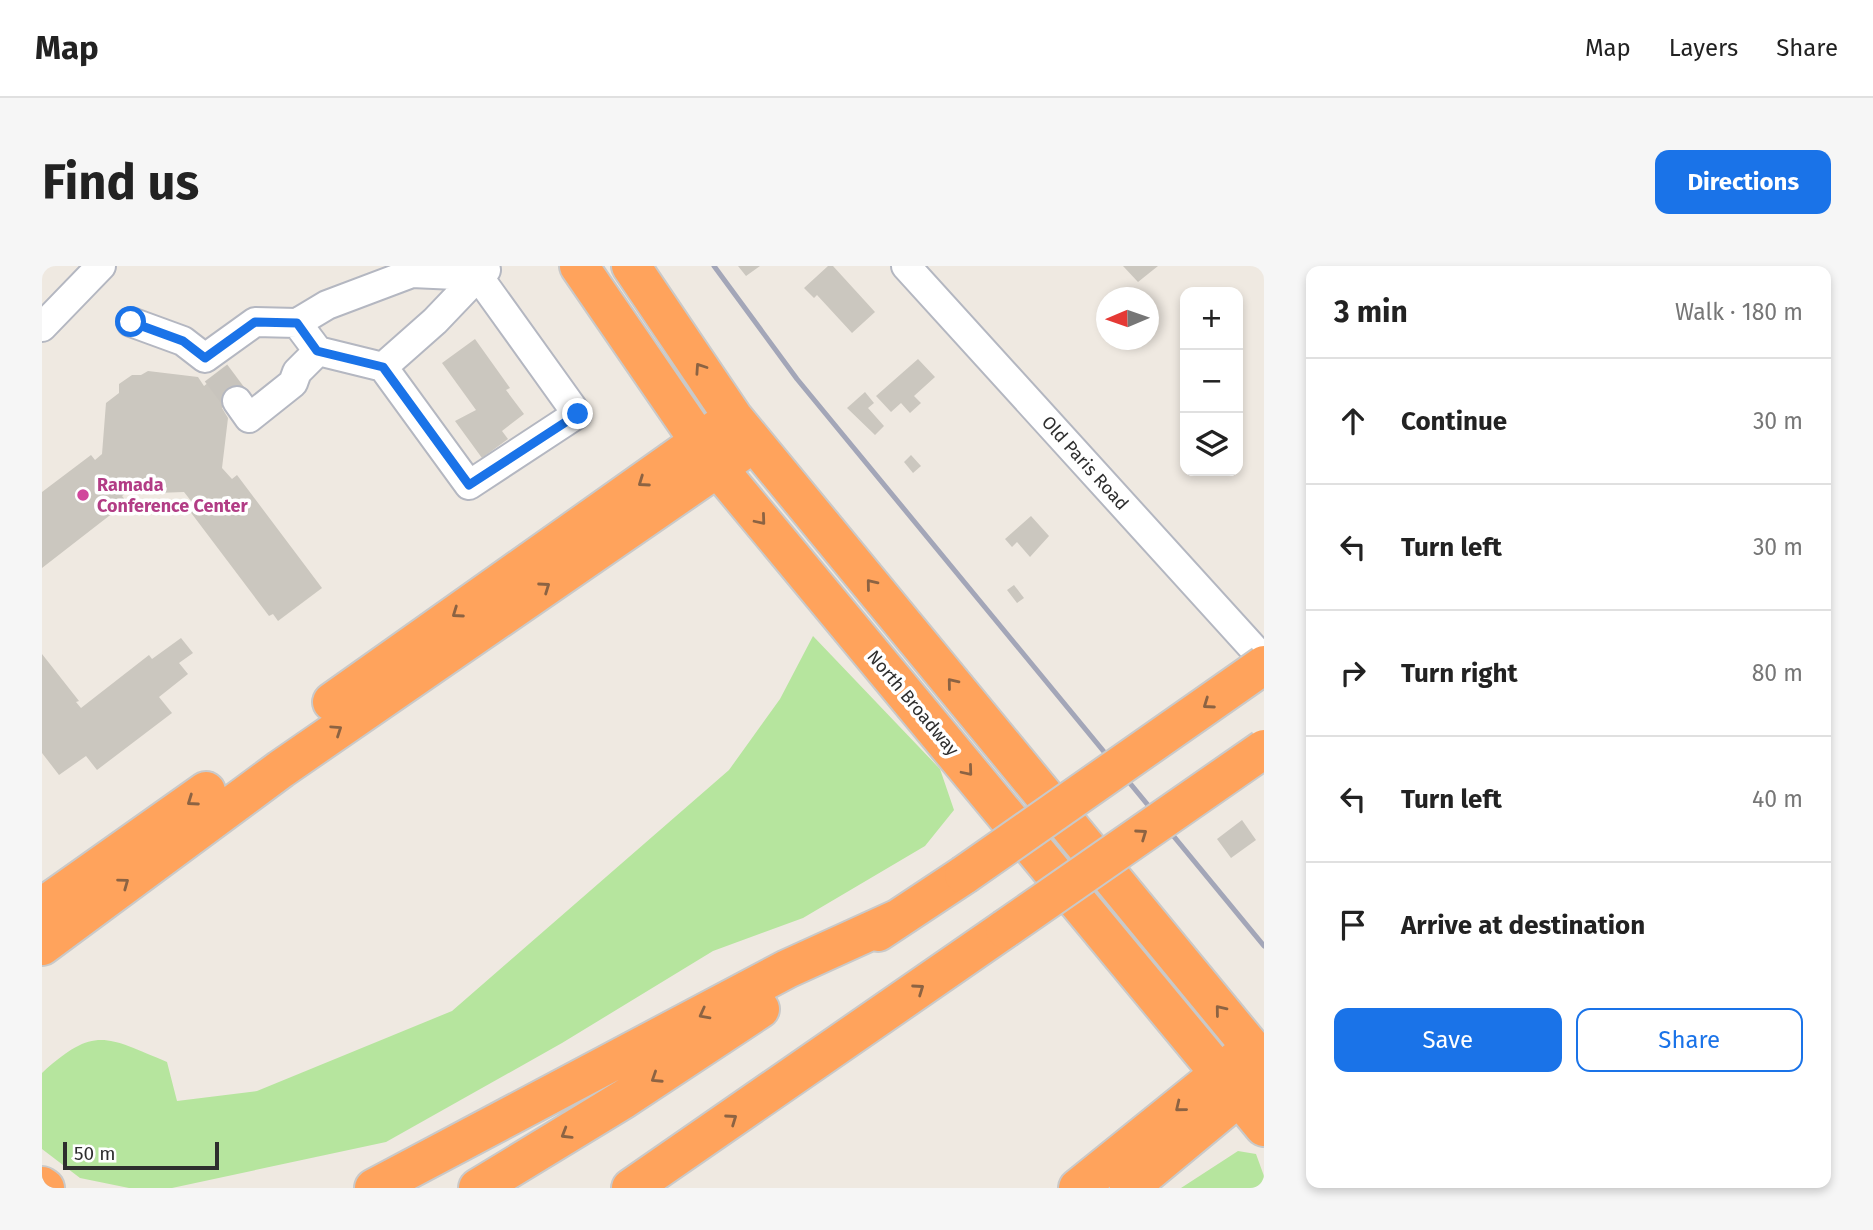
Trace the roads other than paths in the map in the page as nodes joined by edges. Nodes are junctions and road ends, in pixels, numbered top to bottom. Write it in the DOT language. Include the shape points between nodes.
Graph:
graph roads {
  1 [pos="101,266"];
  2 [pos="579,266"];
  3 [pos="632,266"];
  4 [pos="906,266"];
  5 [pos="485,271"];
  6 [pos="131,322"];
  7 [pos="297,323"];
  8 [pos="42,327"];
  9 [pos="317,351"];
  10 [pos="383,367"];
  11 [pos="237,401"];
  12 [pos="744,429"];
  13 [pos="708,455"];
  14 [pos="1264,662"];
  15 [pos="1264,749"];
  16 [pos="42,907"];
  17 [pos="897,919"];
  18 [pos="42,946"];
  19 [pos="1248,1072"];
  20 [pos="1264,1127"];
  21 [pos="374,1188"];
  22 [pos="478,1188"];
  23 [pos="631,1188"];
  24 [pos="1078,1188"];
  25 [pos="1129,1188"];
  1 -- 8 [label="street"];
  2 -- 13 [label="highway, North Broadway"];
  12 -- 3 [label="highway, North Broadway, one-way"];
  4 -- 14 [label="street, Old Paris Road"];
  5 -- 7 [label="street" via="412,273 327,305"];
  5 -- 10 [label="street"];
  5 -- 10 [label="street" via="578,414 469,485"];
  6 -- 7 [label="street" via="183,341 211,365 255,322"];
  7 -- 9 [label="street"];
  9 -- 10 [label="street"];
  9 -- 11 [label="street" via="293,383 249,418"];
  12 -- 13 [label="highway"];
  19 -- 12 [label="highway, North Broadway, one-way"];
  13 -- 16 [label="highway, one-way"];
  18 -- 13 [label="highway, one-way"];
  13 -- 19 [label="highway, North Broadway, one-way"];
  14 -- 17 [label="highway, one-way, bridge"];
  23 -- 15 [label="highway, one-way, bridge"];
  17 -- 21 [label="highway, one-way" via="787,969"];
  17 -- 22 [label="highway, one-way" via="624,1099"];
  19 -- 20 [label="highway, North Broadway"];
  19 -- 24 [label="highway, one-way"];
  19 -- 25 [label="highway"];
}
